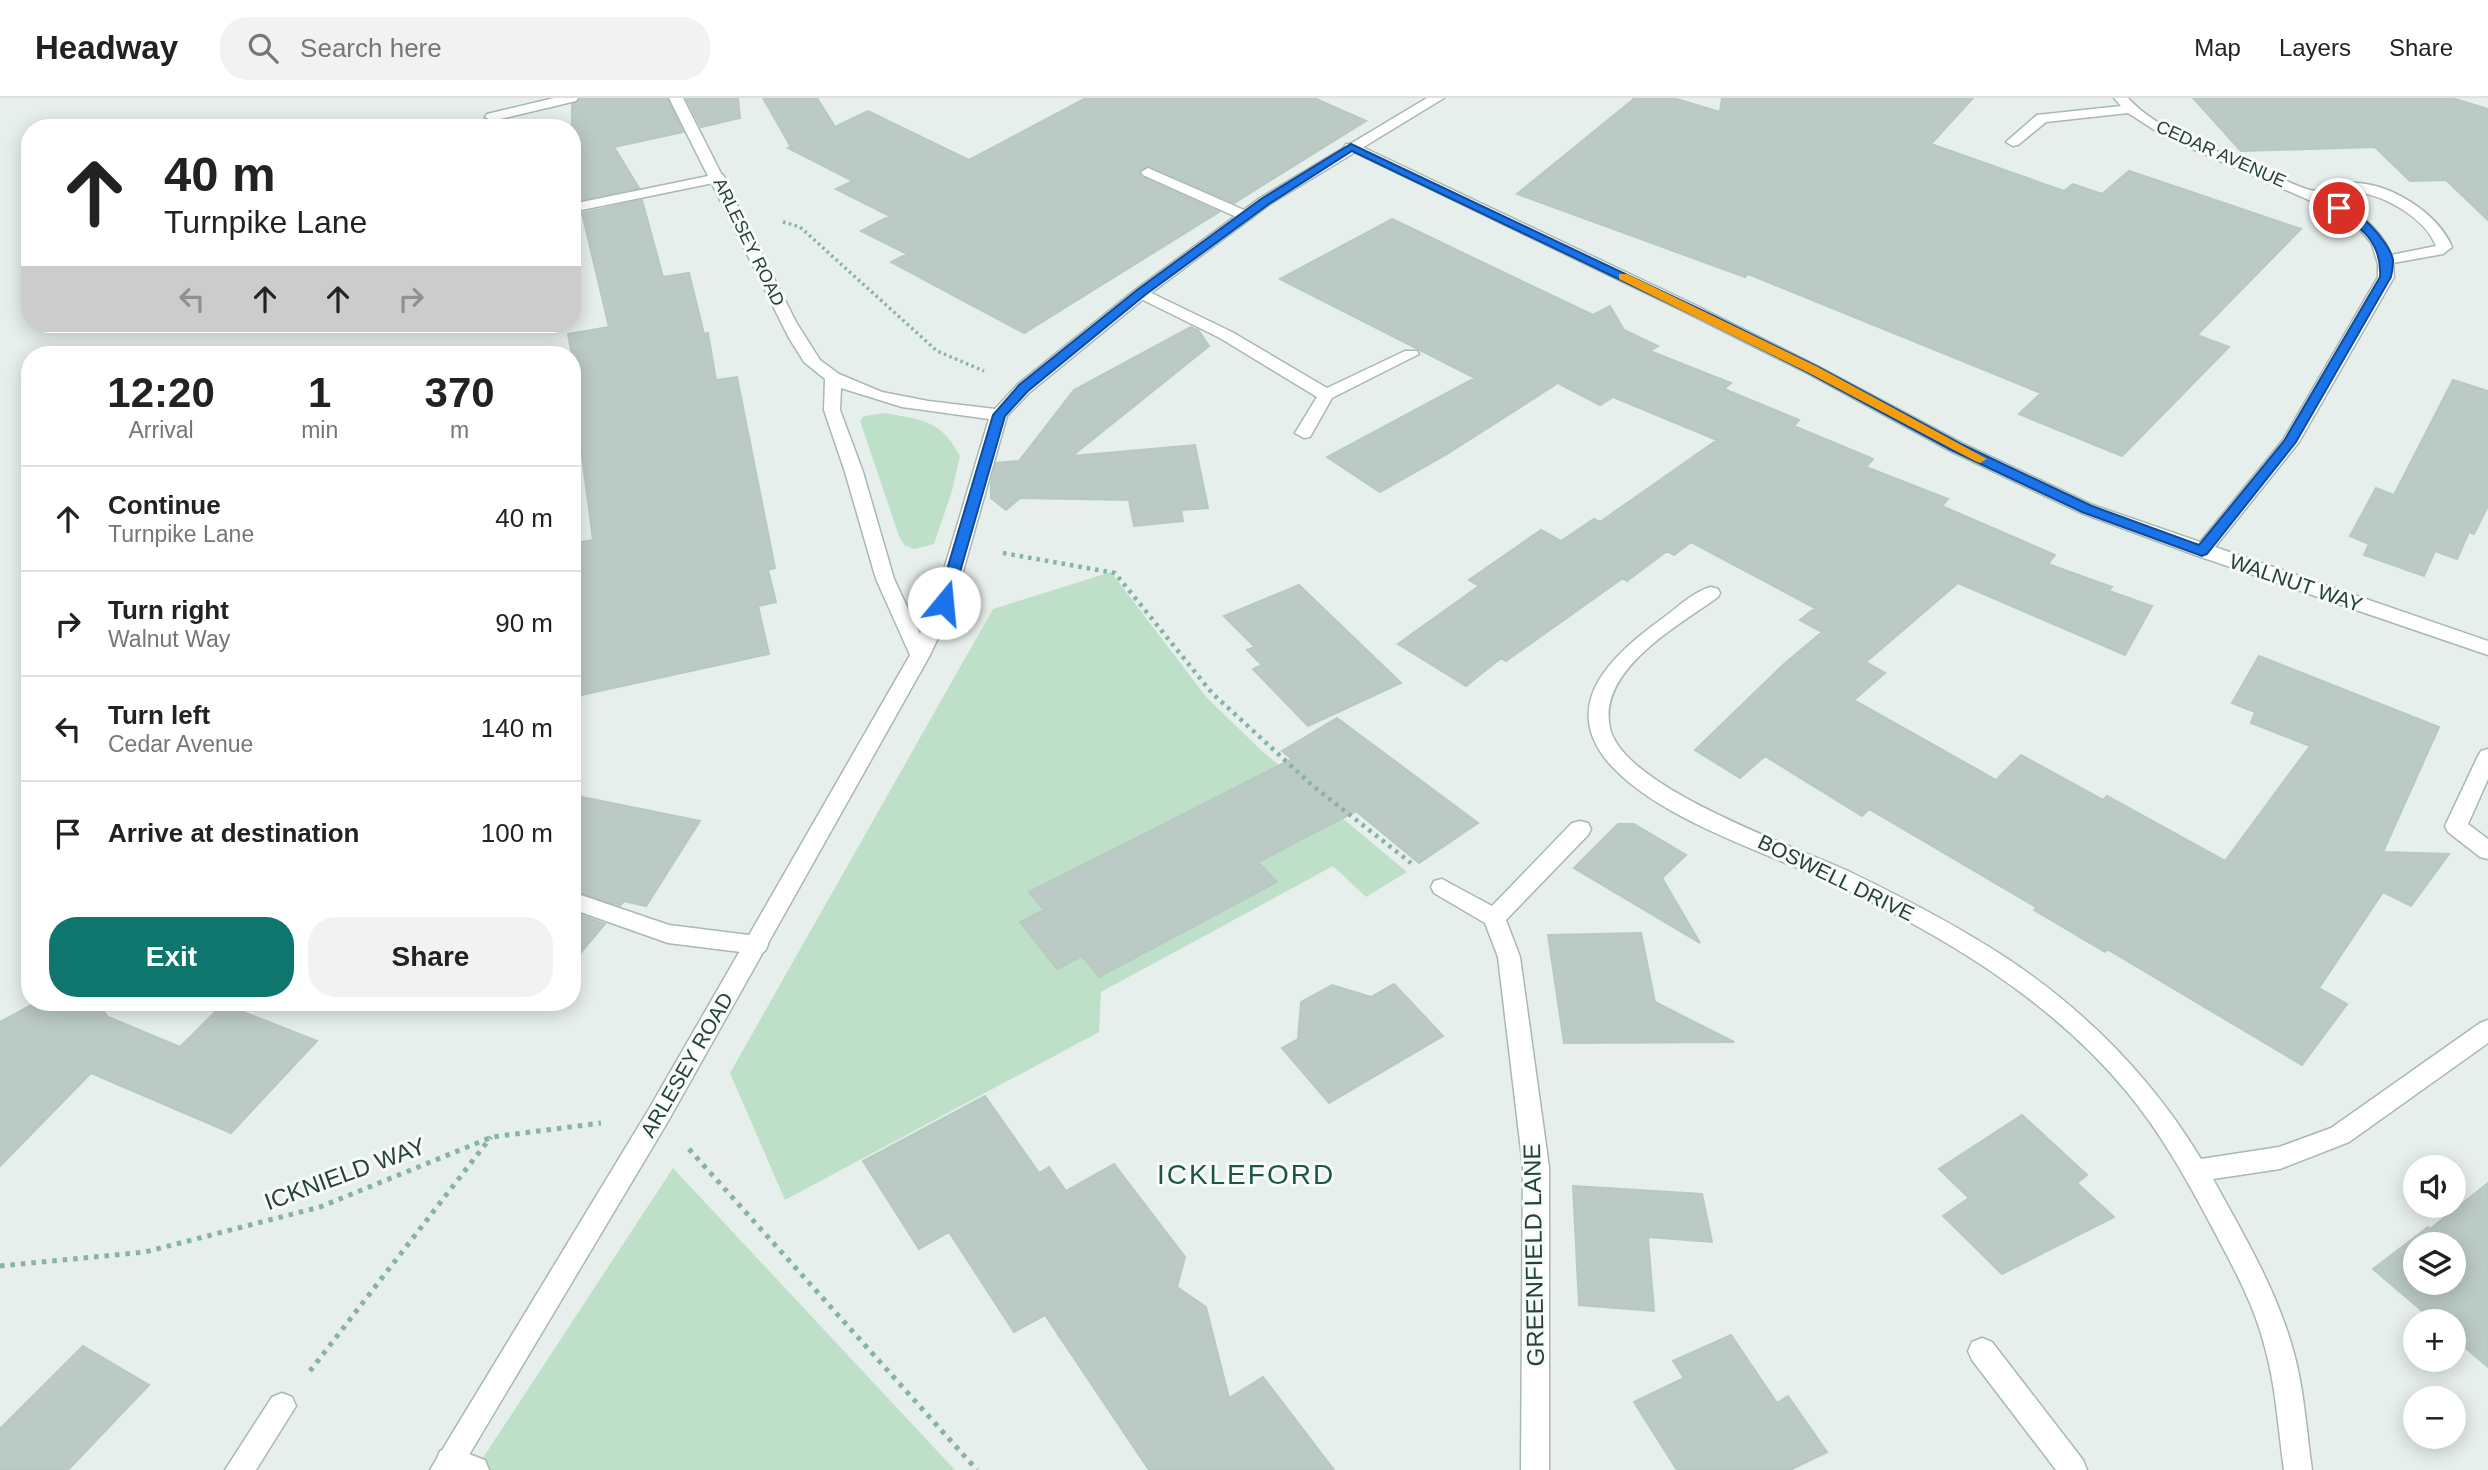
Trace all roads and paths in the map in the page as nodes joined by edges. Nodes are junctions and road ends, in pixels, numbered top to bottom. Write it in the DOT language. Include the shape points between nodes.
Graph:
graph roads {
  1 [pos="571,98"];
  2 [pos="676,98"];
  3 [pos="1437,98"];
  4 [pos="2126,104"];
  5 [pos="492,117"];
  6 [pos="2013,142"];
  7 [pos="1351,147"];
  8 [pos="1148,172"];
  9 [pos="718,178"];
  10 [pos="2313,195"];
  11 [pos="731,205"];
  12 [pos="581,206"];
  13 [pos="1246,216"];
  14 [pos="2387,260"];
  15 [pos="1141,293"];
  16 [pos="1411,354"];
  17 [pos="833,377"];
  18 [pos="1024,388"];
  19 [pos="1326,394"];
  20 [pos="999,415"];
  21 [pos="1304,433"];
  22 [pos="962,545"];
  23 [pos="2202,551"];
  24 [pos="1711,593"];
  25 [pos="2488,648"];
  26 [pos="920,655"];
  27 [pos="2488,755"];
  28 [pos="1580,829"];
  29 [pos="2488,851"];
  30 [pos="1442,887"];
  31 [pos="581,903"];
  32 [pos="1494,918"];
  33 [pos="757,945"];
  34 [pos="2488,1030"];
  35 [pos="658,1115"];
  36 [pos="492,1137"];
  37 [pos="2195,1171"];
  38 [pos="0,1266"];
  39 [pos="1982,1351"];
  40 [pos="282,1406"];
  41 [pos="457,1467"];
  42 [pos="239,1470"];
  43 [pos="977,1470"];
  44 [pos="1535,1470"];
  45 [pos="2073,1470"];
  46 [pos="2298,1470"];
  1 -- 5 [label="street"];
  2 -- 9 [label="street, ARLESEY ROAD"];
  3 -- 7 [label="street"];
  4 -- 6 [label="street, CEDAR AVENUE" via="2042,118"];
  4 -- 10 [label="street, CEDAR AVENUE" via="2180,139"];
  7 -- 13 [label="street"];
  7 -- 23 [label="street, WALNUT WAY" via="1710,318 1956,447 2087,509"];
  8 -- 13 [label="street"];
  9 -- 11 [label="street, ARLESEY ROAD"];
  9 -- 12 [label="street"];
  10 -- 14 [label="street, CEDAR AVENUE" via="2358,220 2380,243"];
  10 -- 14 [label="street, CEDAR AVENUE" via="2343,188 2376,191 2424,221 2443,241 2444,247 2438,251"];
  11 -- 17 [label="street, ARLESEY ROAD" via="805,352"];
  11 -- 18 [label="path" via="800,227 936,351"];
  13 -- 15 [label="street"];
  14 -- 23 [label="street" via="2386,277 2290,442"];
  15 -- 18 [label="street"];
  15 -- 19 [label="street" via="1226,335"];
  16 -- 19 [label="street"];
  17 -- 20 [label="street, ARLESEY ROAD" via="901,400"];
  17 -- 26 [label="street" via="832,410 884,579"];
  18 -- 20 [label="street"];
  19 -- 21 [label="street"];
  20 -- 22 [label="street, ARLESEY ROAD"];
  22 -- 26 [label="street, ARLESEY ROAD" via="944,603"];
  22 -- 30 [label="path" via="1115,573 1212,693 1313,786"];
  23 -- 25 [label="street, WALNUT WAY"];
  24 -- 37 [label="street, BOSWELL DRIVE" via="1613,670 1601,692 1596,710 1600,732 1625,768 1688,809 1841,877 1996,960 2046,998 2126,1075"];
  26 -- 33 [label="street, ARLESEY ROAD"];
  27 -- 29 [label="street" via="2456,826"];
  28 -- 32 [label="street"];
  30 -- 32 [label="street"];
  31 -- 33 [label="street" via="668,934"];
  32 -- 44 [label="street, GREENFIELD LANE" via="1509,957 1536,1167"];
  33 -- 35 [label="street, ARLESEY ROAD"];
  34 -- 37 [label="street" via="2340,1135 2280,1158"];
  35 -- 36 [label="path, ICKNIELD WAY"];
  35 -- 41 [label="street, ARLESEY ROAD"];
  35 -- 43 [label="path"];
  36 -- 38 [label="path, ICKNIELD WAY" via="320,1207 240,1229 145,1252"];
  36 -- 40 [label="path"];
  37 -- 46 [label="street, BOSWELL DRIVE" via="2245,1263 2278,1345"];
  39 -- 45 [label="street"];
  40 -- 42 [label="street"];
}
